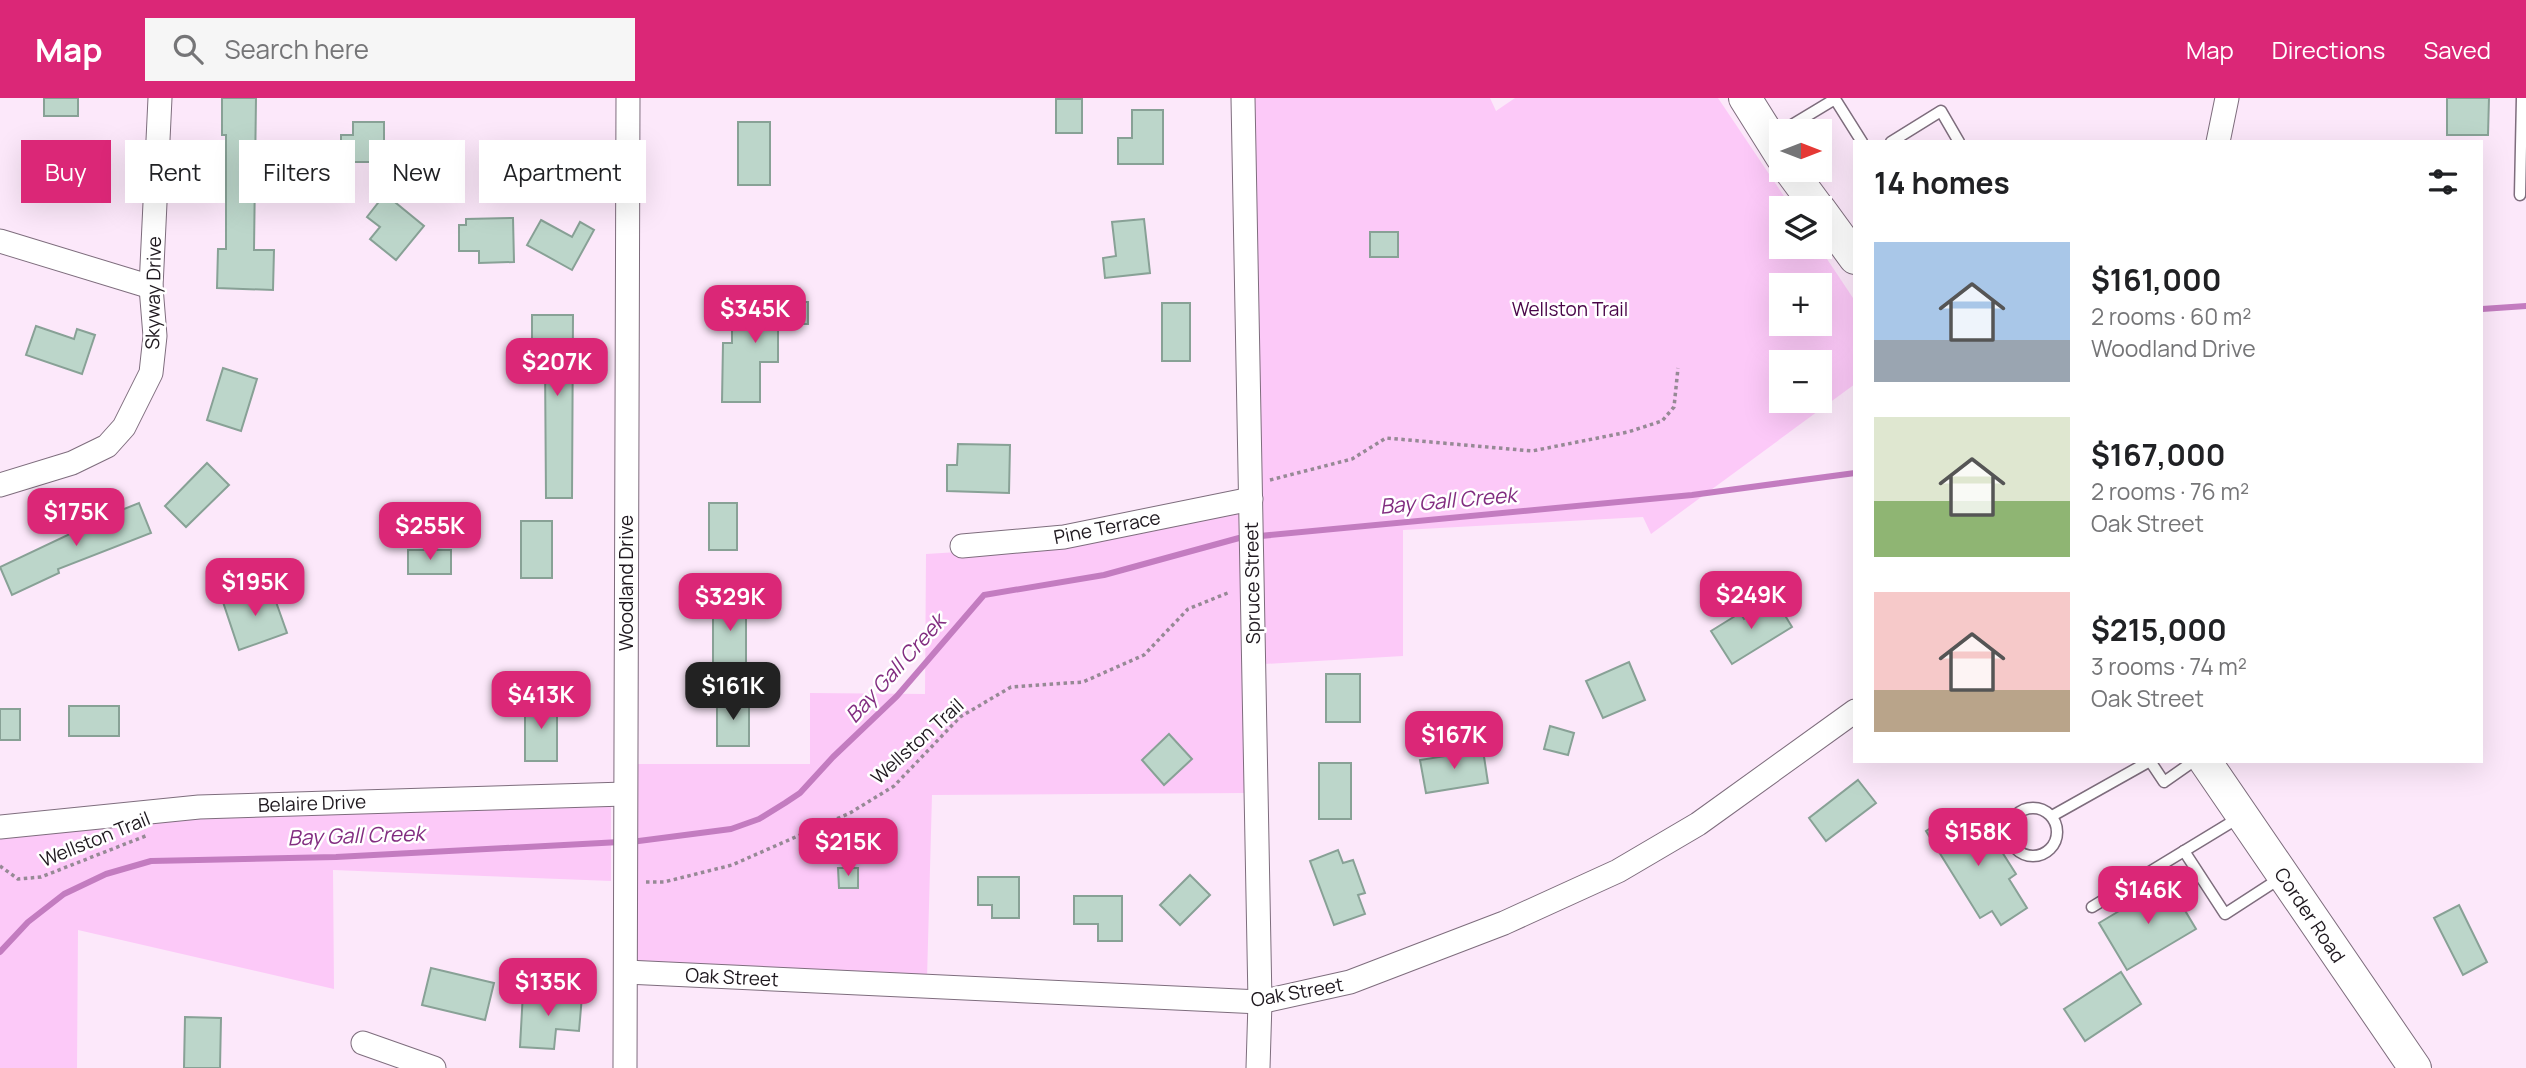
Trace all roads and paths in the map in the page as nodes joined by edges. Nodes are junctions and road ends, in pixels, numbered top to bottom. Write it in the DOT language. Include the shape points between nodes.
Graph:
graph roads {
  1 [pos="160,98"];
  2 [pos="628,98"];
  3 [pos="1243,98"];
  4 [pos="1745,98"];
  5 [pos="2227,98"];
  6 [pos="2522,98"];
  7 [pos="1811,119"];
  8 [pos="1769,137"];
  9 [pos="628,140"];
  10 [pos="1861,140"];
  11 [pos="1894,140"];
  12 [pos="1958,140"];
  13 [pos="2218,140"];
  14 [pos="2520,195"];
  15 [pos="628,203"];
  16 [pos="1832,225"];
  17 [pos="0,241"];
  18 [pos="1848,244"];
  19 [pos="151,287"];
  20 [pos="1678,368"];
  21 [pos="0,485"];
  22 [pos="1251,498"];
  23 [pos="962,546"];
  24 [pos="1251,575"];
  25 [pos="1853,712"];
  26 [pos="2146,763"];
  27 [pos="2151,763"];
  28 [pos="2191,763"];
  29 [pos="2206,763"];
  30 [pos="625,794"];
  31 [pos="2242,815"];
  32 [pos="2052,816"];
  33 [pos="0,827"];
  34 [pos="151,833"];
  35 [pos="2184,851"];
  36 [pos="0,866"];
  37 [pos="625,871"];
  38 [pos="2283,876"];
  39 [pos="2092,907"];
  40 [pos="626,972"];
  41 [pos="1260,1003"];
  42 [pos="363,1043"];
  43 [pos="434,1068"];
  44 [pos="625,1068"];
  45 [pos="1258,1068"];
  46 [pos="2415,1068"];
  1 -- 19 [label="street, Skyway Drive"];
  2 -- 9 [label="street, Woodland Drive"];
  3 -- 22 [label="street, Spruce Street"];
  4 -- 8 [label="street"];
  5 -- 13 [label="street"];
  6 -- 14 [label="lane"];
  7 -- 10 [label="lane" via="1835,99"];
  11 -- 12 [label="lane" via="1941,111"];
  15 -- 30 [label="street, Woodland Drive"];
  16 -- 18 [label="street"];
  17 -- 19 [label="street"];
  19 -- 21 [label="street, Skyway Drive" via="155,335 151,373 124,427 107,446 72,463"];
  20 -- 22 [label="path" via="1674,407 1662,421 1628,432 1532,450 1386,438 1352,459 1305,473"];
  22 -- 23 [label="street, Pine Terrace" via="1064,537"];
  22 -- 24 [label="street, Spruce Street"];
  24 -- 37 [label="path, Wellston Trail" via="1188,609 1144,655 1083,682 1011,687 960,717 894,786 850,813 732,865 664,882"];
  24 -- 41 [label="street, Spruce Street"];
  25 -- 41 [label="street, Oak Street" via="1698,824 1618,871 1504,923 1350,982"];
  26 -- 32 [label="lane"];
  27 -- 28 [label="lane" via="2164,782"];
  29 -- 31 [label="street, Corder Road"];
  30 -- 33 [label="street, Belaire Drive" via="199,807"];
  30 -- 37 [label="street, Woodland Drive"];
  31 -- 35 [label="lane"];
  31 -- 38 [label="street, Corder Road"];
  32 -- 32 [label="lane" via="2058,830 2049,850 2028,855 2014,847 2009,831 2021,810 2038,808"];
  34 -- 36 [label="path, Wellston Trail" via="41,877 18,879"];
  35 -- 38 [label="lane" via="2225,914"];
  35 -- 39 [label="lane"];
  37 -- 40 [label="street, Woodland Drive"];
  38 -- 46 [label="street, Corder Road"];
  40 -- 41 [label="street, Oak Street"];
  40 -- 44 [label="street, Woodland Drive"];
  41 -- 45 [label="street, Spruce Street"];
  42 -- 43 [label="street"];
}
